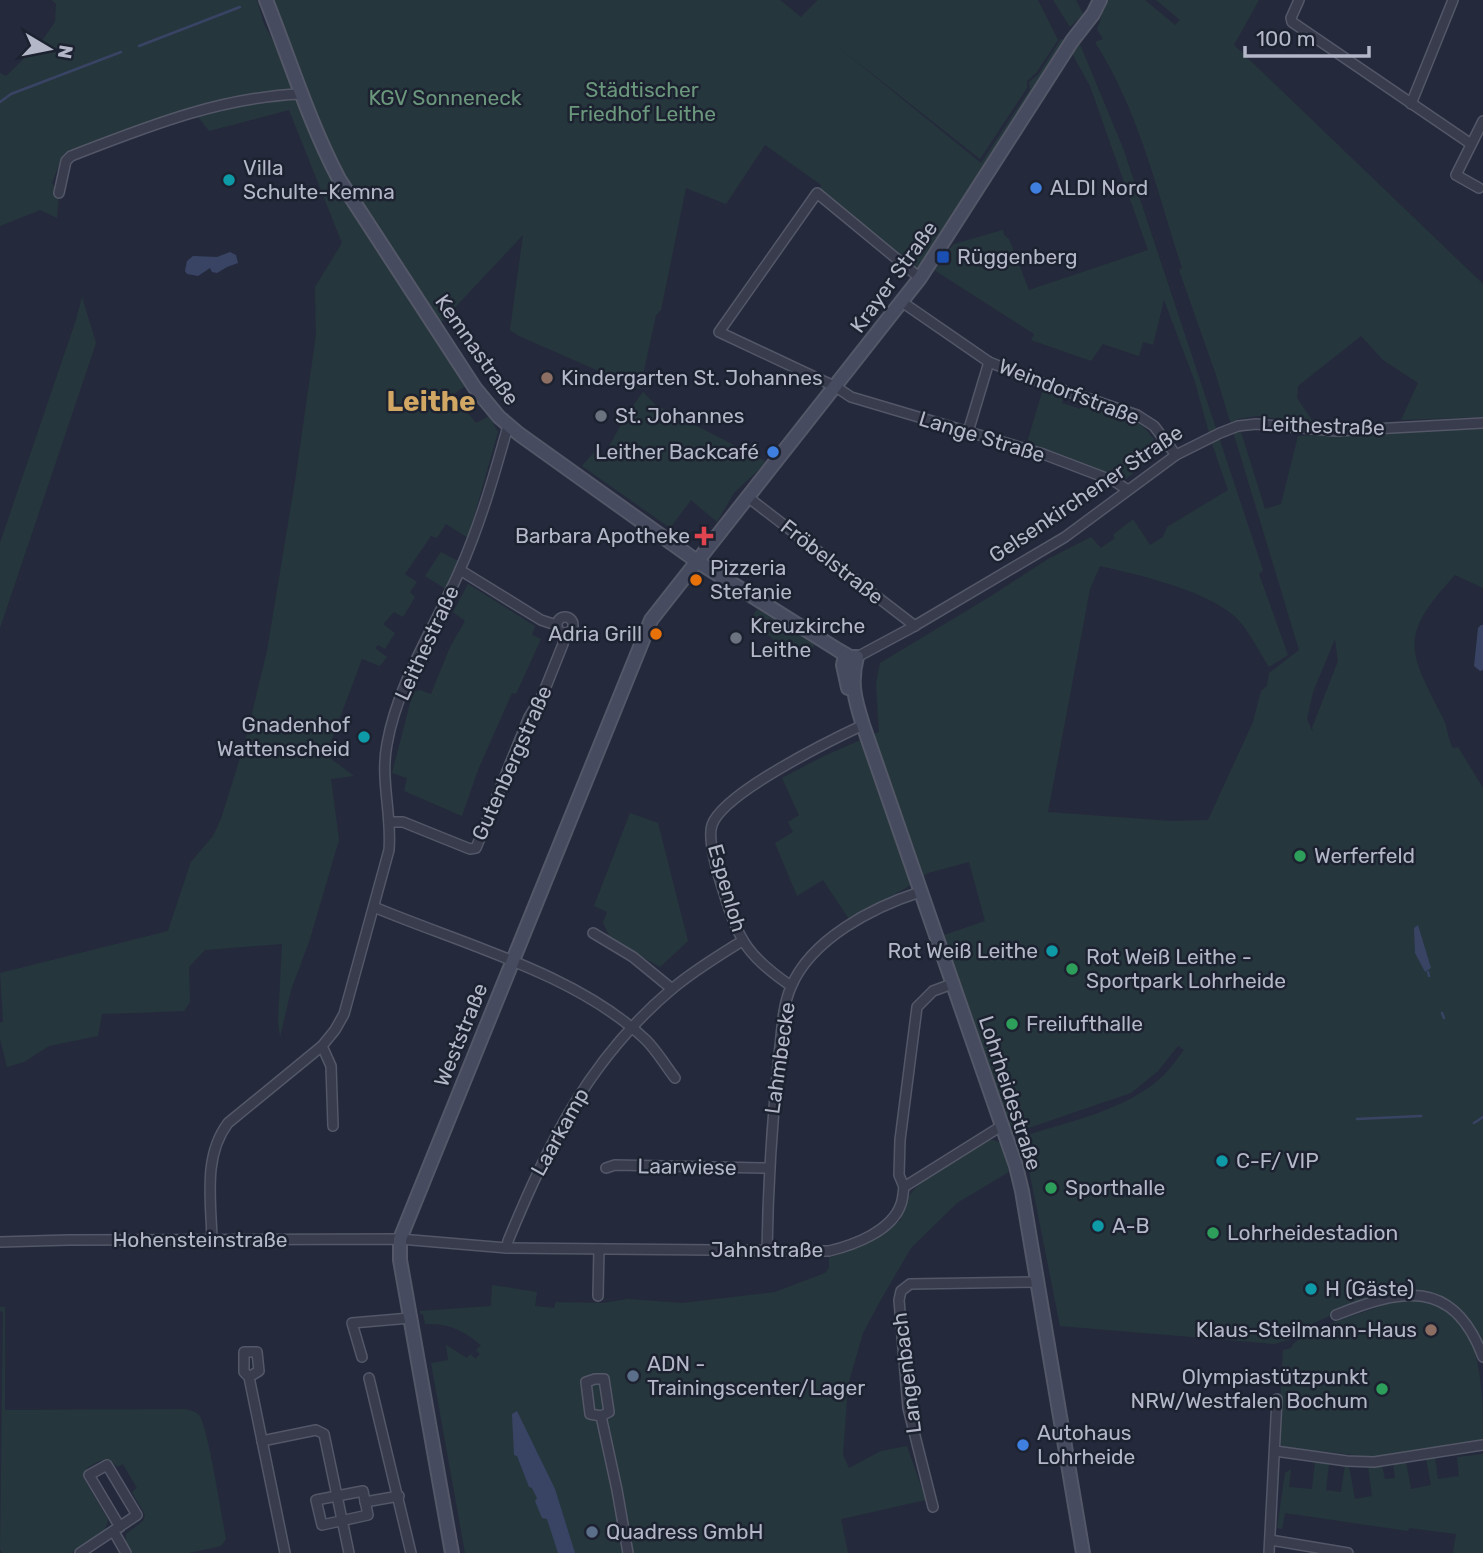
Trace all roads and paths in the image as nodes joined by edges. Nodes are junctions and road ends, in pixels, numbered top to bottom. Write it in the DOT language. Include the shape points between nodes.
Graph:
graph roads {
  1 [pos="266,0"];
  2 [pos="1100,0"];
  3 [pos="1299,0"];
  4 [pos="1453,0"];
  5 [pos="301,94"];
  6 [pos="1411,104"];
  7 [pos="1483,121"];
  8 [pos="1471,144"];
  9 [pos="1479,188"];
  10 [pos="59,193"];
  11 [pos="920,278"];
  12 [pos="902,302"];
  13 [pos="989,362"];
  14 [pos="836,387"];
  15 [pos="1483,423"];
  16 [pos="508,426"];
  17 [pos="968,432"];
  18 [pos="1208,438"];
  19 [pos="1176,455"];
  20 [pos="1128,490"];
  21 [pos="748,498"];
  22 [pos="698,562"];
  23 [pos="460,570"];
  24 [pos="556,625"];
  25 [pos="915,626"];
  26 [pos="563,633"];
  27 [pos="851,656"];
  28 [pos="863,725"];
  29 [pos="390,822"];
  30 [pos="920,892"];
  31 [pos="374,908"];
  32 [pos="593,933"];
  33 [pos="742,941"];
  34 [pos="511,962"];
  35 [pos="953,984"];
  36 [pos="791,986"];
  37 [pos="672,989"];
  38 [pos="632,1028"];
  39 [pos="322,1046"];
  40 [pos="675,1078"];
  41 [pos="1003,1125"];
  42 [pos="333,1126"];
  43 [pos="606,1168"];
  44 [pos="768,1168"];
  45 [pos="904,1187"];
  46 [pos="212,1240"];
  47 [pos="400,1240"];
  48 [pos="0,1242"];
  49 [pos="508,1248"];
  50 [pos="599,1248"];
  51 [pos="767,1251"];
  52 [pos="1037,1282"];
  53 [pos="598,1296"];
  54 [pos="1336,1315"];
  55 [pos="410,1318"];
  56 [pos="362,1357"];
  57 [pos="1483,1357"];
  58 [pos="249,1377"];
  59 [pos="369,1378"];
  60 [pos="1277,1399"];
  61 [pos="601,1416"];
  62 [pos="262,1441"];
  63 [pos="1483,1445"];
  64 [pos="1275,1451"];
  65 [pos="337,1496"];
  66 [pos="399,1496"];
  67 [pos="366,1503"];
  68 [pos="933,1507"];
  69 [pos="342,1521"];
  70 [pos="117,1529"];
  71 [pos="1270,1539"];
  72 [pos="1080,1552"];
  73 [pos="80,1553"];
  74 [pos="126,1553"];
  75 [pos="285,1553"];
  76 [pos="349,1553"];
  77 [pos="411,1553"];
  78 [pos="452,1553"];
  79 [pos="628,1553"];
  80 [pos="1269,1553"];
  81 [pos="1348,1553"];
  1 -- 5 [label="street, Kemnastraße"];
  2 -- 11 [label="street, Krayer Straße"];
  3 -- 6 [label="street" via="1292,22"];
  4 -- 6 [label="street"];
  5 -- 10 [label="street" via="251,99 190,113 71,156"];
  5 -- 16 [label="street, Kemnastraße" via="325,153 350,197 475,388"];
  6 -- 8 [label="street"];
  7 -- 8 [label="street"];
  8 -- 9 [label="street" via="1456,175"];
  11 -- 12 [label="street, Krayer Straße"];
  11 -- 14 [label="street, Lange Straße" via="817,193 719,332"];
  12 -- 13 [label="street, Weindorfstraße"];
  12 -- 14 [label="street, Krayer Straße"];
  13 -- 17 [label="street, Weindorfstraße"];
  13 -- 19 [label="street, Weindorfstraße" via="1137,415 1154,426"];
  14 -- 17 [label="street, Lange Straße" via="851,397"];
  14 -- 21 [label="street, Krayer Straße"];
  15 -- 18 [label="street, Leithestraße" via="1336,431 1256,424"];
  16 -- 22 [label="street, Kemnastraße"];
  16 -- 23 [label="street, Leithestraße" via="490,494"];
  17 -- 20 [label="street, Lange Straße" via="1078,467"];
  18 -- 19 [label="street, Gelsenkirchener Straße"];
  19 -- 20 [label="street, Gelsenkirchener Straße"];
  20 -- 25 [label="street, Gelsenkirchener Straße" via="1065,537"];
  21 -- 22 [label="street, Krayer Straße"];
  21 -- 25 [label="street, Fröbelstraße"];
  22 -- 27 [label="street"];
  22 -- 34 [label="street, Weststraße" via="651,620"];
  23 -- 24 [label="street"];
  23 -- 29 [label="street, Leithestraße" via="393,718 384,765"];
  24 -- 26 [label="street"];
  24 -- 26 [label="street" via="560,618 571,620 572,628"];
  25 -- 27 [label="street, Gelsenkirchener Straße"];
  26 -- 29 [label="street, Gutenbergstraße" via="543,694 529,717 476,848 403,822"];
  27 -- 28 [label="street, Lohrheidestraße"];
  28 -- 30 [label="street, Lohrheidestraße"];
  28 -- 33 [label="street, Espenloh" via="754,786 713,822 711,835 720,881"];
  29 -- 31 [label="street, Leithestraße" via="389,850"];
  30 -- 35 [label="street, Lohrheidestraße"];
  30 -- 36 [label="street, Lahmbecke" via="854,921 810,959"];
  31 -- 34 [label="street"];
  31 -- 39 [label="street, Leithestraße" via="344,1014"];
  32 -- 37 [label="street" via="633,957"];
  33 -- 36 [label="street, Espenloh" via="754,958"];
  33 -- 37 [label="street, Laarkamp"];
  34 -- 38 [label="street" via="583,993"];
  34 -- 47 [label="street, Weststraße"];
  35 -- 41 [label="street, Lohrheidestraße"];
  35 -- 45 [label="street" via="933,991 917,1007 900,1140 899,1175"];
  36 -- 44 [label="street, Lahmbecke"];
  37 -- 38 [label="street, Laarkamp"];
  38 -- 40 [label="street"];
  38 -- 49 [label="street, Laarkamp" via="601,1063 558,1128 524,1199"];
  39 -- 42 [label="street" via="331,1066"];
  39 -- 46 [label="street, Leithestraße" via="219,1135 211,1162"];
  41 -- 45 [label="street"];
  41 -- 52 [label="street, Lohrheidestraße" via="1022,1191"];
  43 -- 44 [label="street, Laarwiese"];
  44 -- 51 [label="street, Lahmbecke"];
  45 -- 51 [label="street, Jahnstraße" via="895,1214 874,1234 855,1243 829,1251"];
  46 -- 47 [label="street, Hohensteinstraße"];
  46 -- 48 [label="street, Hohensteinstraße"];
  47 -- 49 [label="street, Jahnstraße"];
  47 -- 55 [label="street, Weststraße"];
  49 -- 50 [label="street, Jahnstraße"];
  50 -- 51 [label="street, Jahnstraße"];
  50 -- 53 [label="street"];
  52 -- 68 [label="street, Langenbach" via="910,1284 901,1290 898,1300 908,1408"];
  52 -- 72 [label="street, Lohrheidestraße"];
  54 -- 57 [label="street" via="1375,1300 1426,1296 1463,1320"];
  55 -- 56 [label="street" via="352,1324"];
  55 -- 78 [label="street, Weststraße"];
  58 -- 62 [label="street"];
  59 -- 66 [label="street"];
  60 -- 64 [label="street"];
  61 -- 79 [label="street"];
  62 -- 65 [label="street" via="322,1432"];
  62 -- 75 [label="street"];
  63 -- 64 [label="street" via="1374,1462"];
  64 -- 71 [label="street"];
  65 -- 67 [label="street" via="363,1491"];
  65 -- 69 [label="street"];
  65 -- 69 [label="street" via="316,1500 322,1525"];
  66 -- 67 [label="street"];
  66 -- 77 [label="street"];
  67 -- 69 [label="street" via="368,1515"];
  69 -- 76 [label="street"];
  70 -- 70 [label="street" via="137,1516 107,1465 89,1475"];
  70 -- 73 [label="street"];
  70 -- 74 [label="street"];
  71 -- 80 [label="street"];
  71 -- 81 [label="street"];
}
